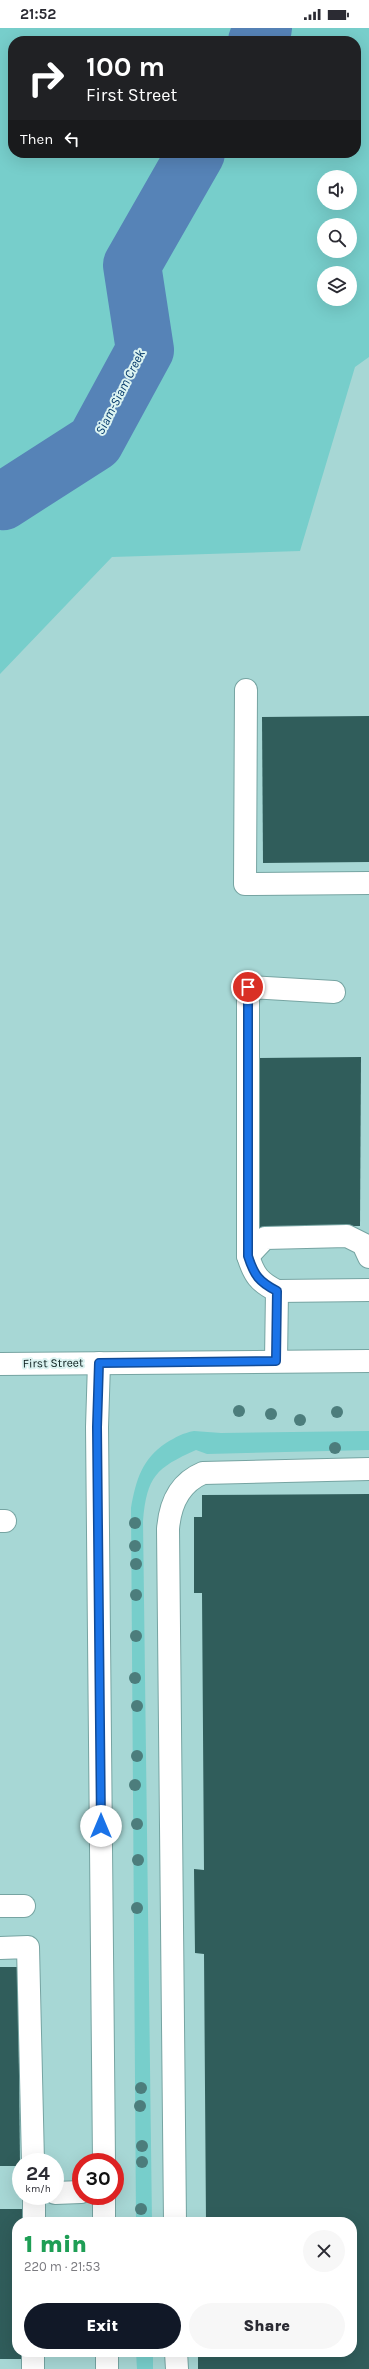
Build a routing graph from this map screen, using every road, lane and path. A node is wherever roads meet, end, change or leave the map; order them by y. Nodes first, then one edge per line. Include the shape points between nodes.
1 (246, 690) dead end
2 (369, 883) edge
3 (334, 992) dead end
4 (248, 1256) junction
5 (369, 1257) edge
6 (369, 1290) edge
7 (277, 1291) junction
8 (276, 1361) junction
9 (369, 1361) edge
10 (99, 1363) junction
11 (0, 1364) edge
12 (369, 1469) edge
13 (0, 1906) edge
14 (24, 1906) dead end
15 (0, 1948) edge
16 (34, 2153) edge
17 (104, 2153) edge
18 (34, 2205) edge
19 (104, 2205) edge
20 (34, 2217) edge
21 (104, 2217) edge
22 (175, 2217) edge
23 (33, 2357) edge
24 (107, 2357) edge
25 (176, 2357) edge
26 (33, 2369) edge
27 (107, 2369) edge
28 (177, 2369) edge

1 - 2 street via 245,884
3 - 4 street via 248,987
4 - 5 street via 265,1238 347,1236 363,1244
4 - 7 street via 254,1273 266,1285
6 - 7 street
7 - 8 street
8 - 9 street, First Street
8 - 10 street, First Street
10 - 11 street, First Street
10 - 17 street via 97,1435
12 - 22 street via 203,1472 185,1484 172,1506 168,1529
13 - 14 street
15 - 16 street via 28,1947
18 - 20 street
19 - 21 street
23 - 26 street
24 - 27 street
25 - 28 street

